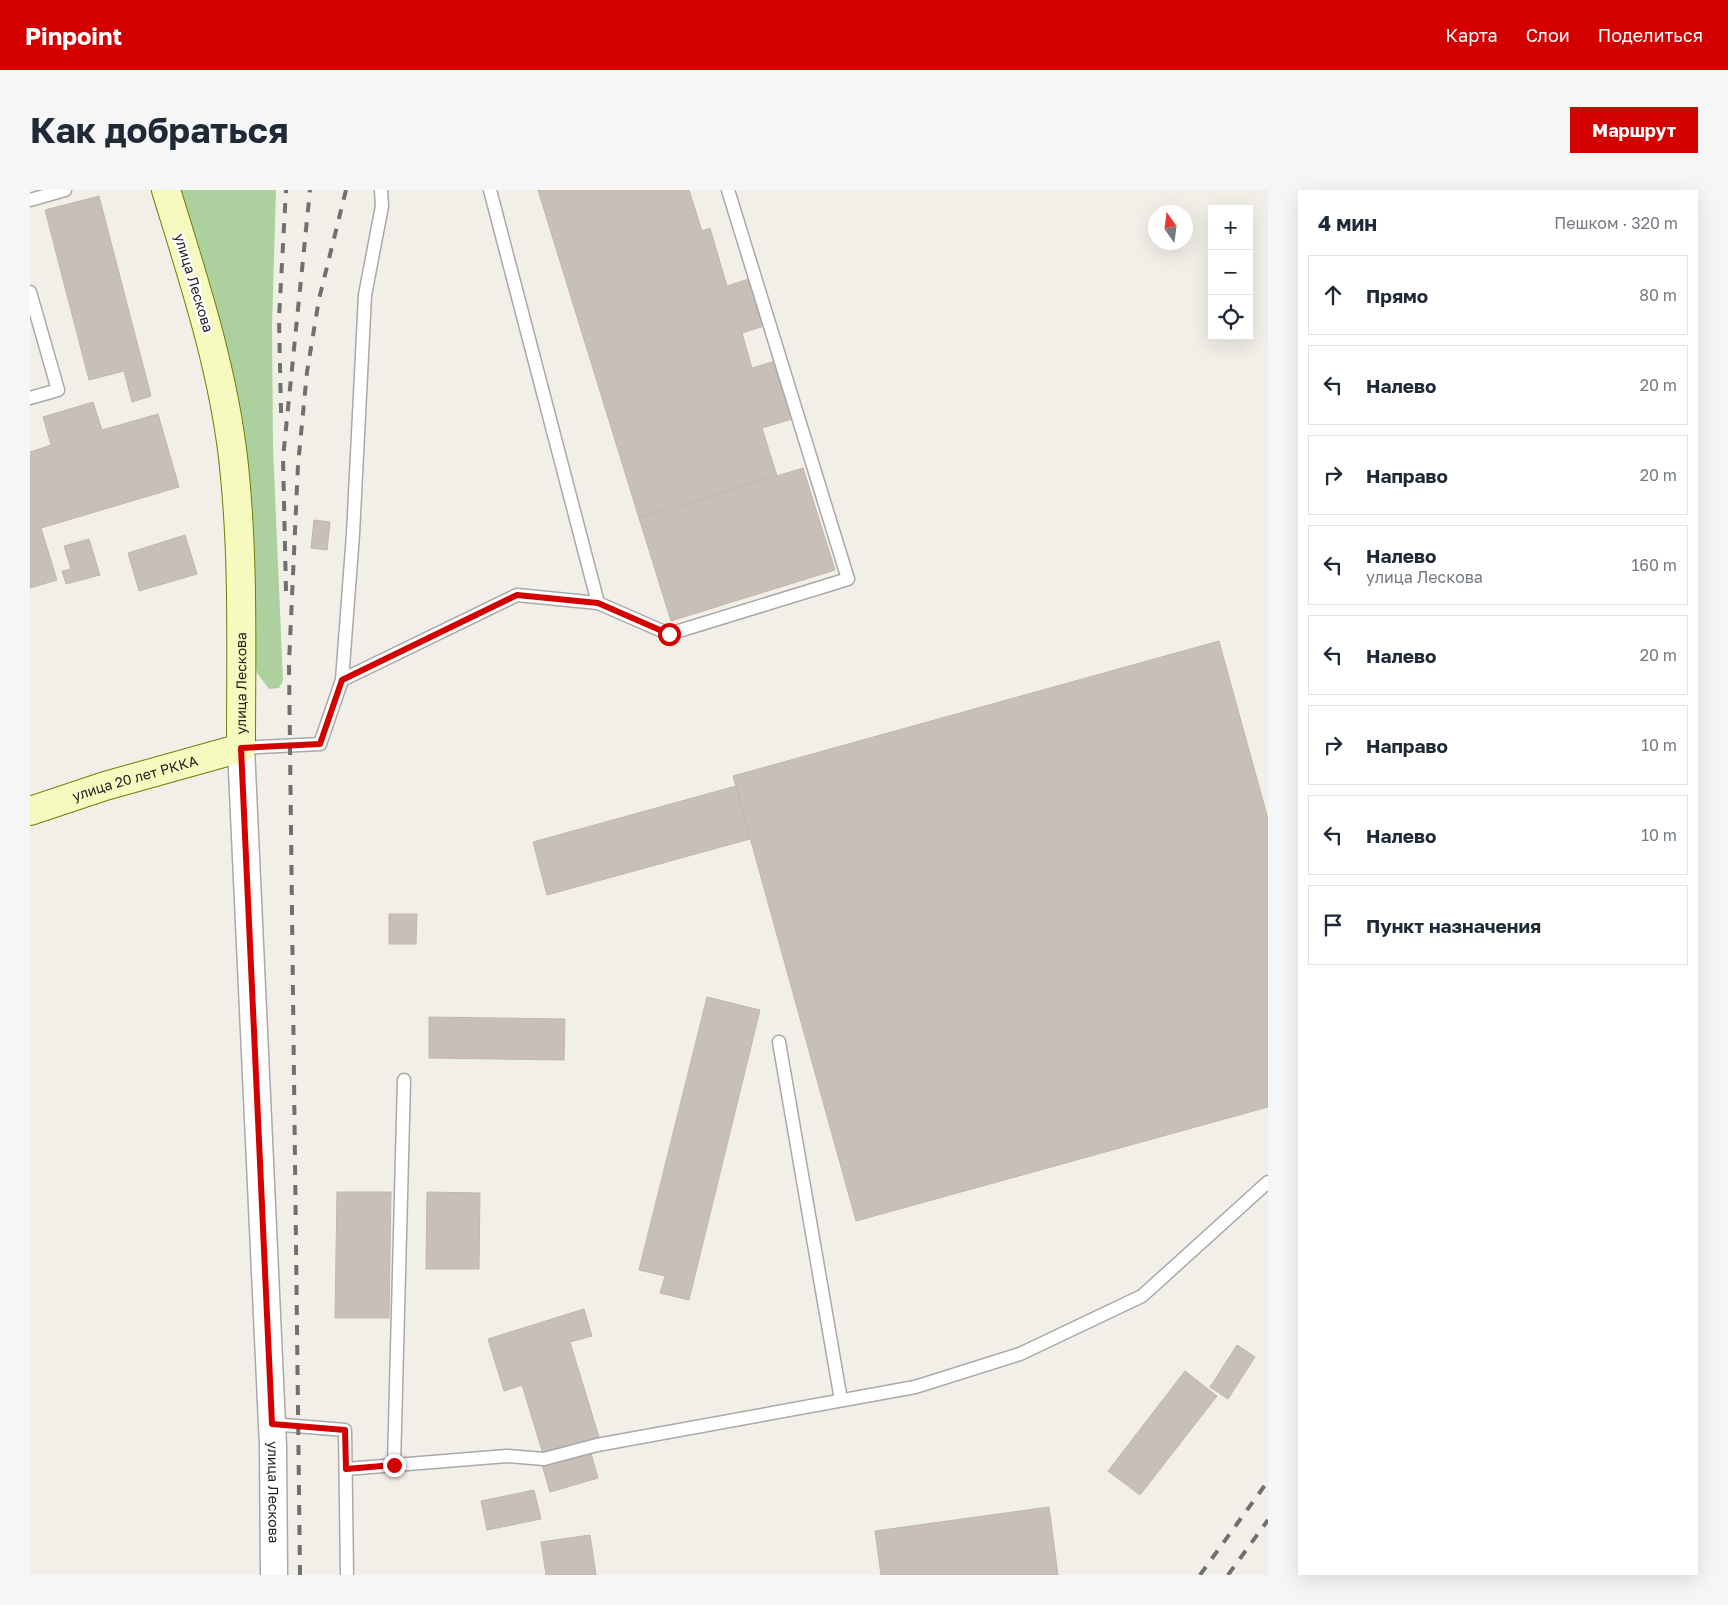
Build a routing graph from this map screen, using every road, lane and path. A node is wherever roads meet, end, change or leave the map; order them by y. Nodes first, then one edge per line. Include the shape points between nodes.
1 (65, 190) edge
2 (166, 190) edge
3 (381, 190) edge
4 (490, 190) edge
5 (728, 190) edge
6 (30, 200) edge
7 (30, 292) edge
8 (30, 398) edge
9 (598, 603) junction
10 (342, 680) junction
11 (241, 748) junction
12 (30, 811) edge
13 (779, 1042) dead end
14 (404, 1080) dead end
15 (1268, 1182) edge
16 (841, 1400) junction
17 (272, 1424) junction
18 (394, 1465) junction
19 (346, 1469) junction
20 (274, 1575) edge
21 (347, 1575) edge

1 - 6 lane
2 - 11 main road, улица Лескова via 205,315 233,457 240,556
3 - 10 lane via 382,206 365,295
4 - 9 lane
5 - 9 lane via 848,579 669,634
7 - 8 lane via 58,390
9 - 10 lane via 517,595
10 - 11 lane via 320,744
11 - 12 main road, улица 20 лет РККА
11 - 17 street, улица Лескова
13 - 16 lane
14 - 18 lane
15 - 16 lane via 1142,1296 1020,1354 915,1387
16 - 18 lane via 597,1445 544,1459 507,1456
17 - 19 lane via 345,1430
17 - 20 street, улица Лескова
18 - 19 lane
19 - 21 lane

